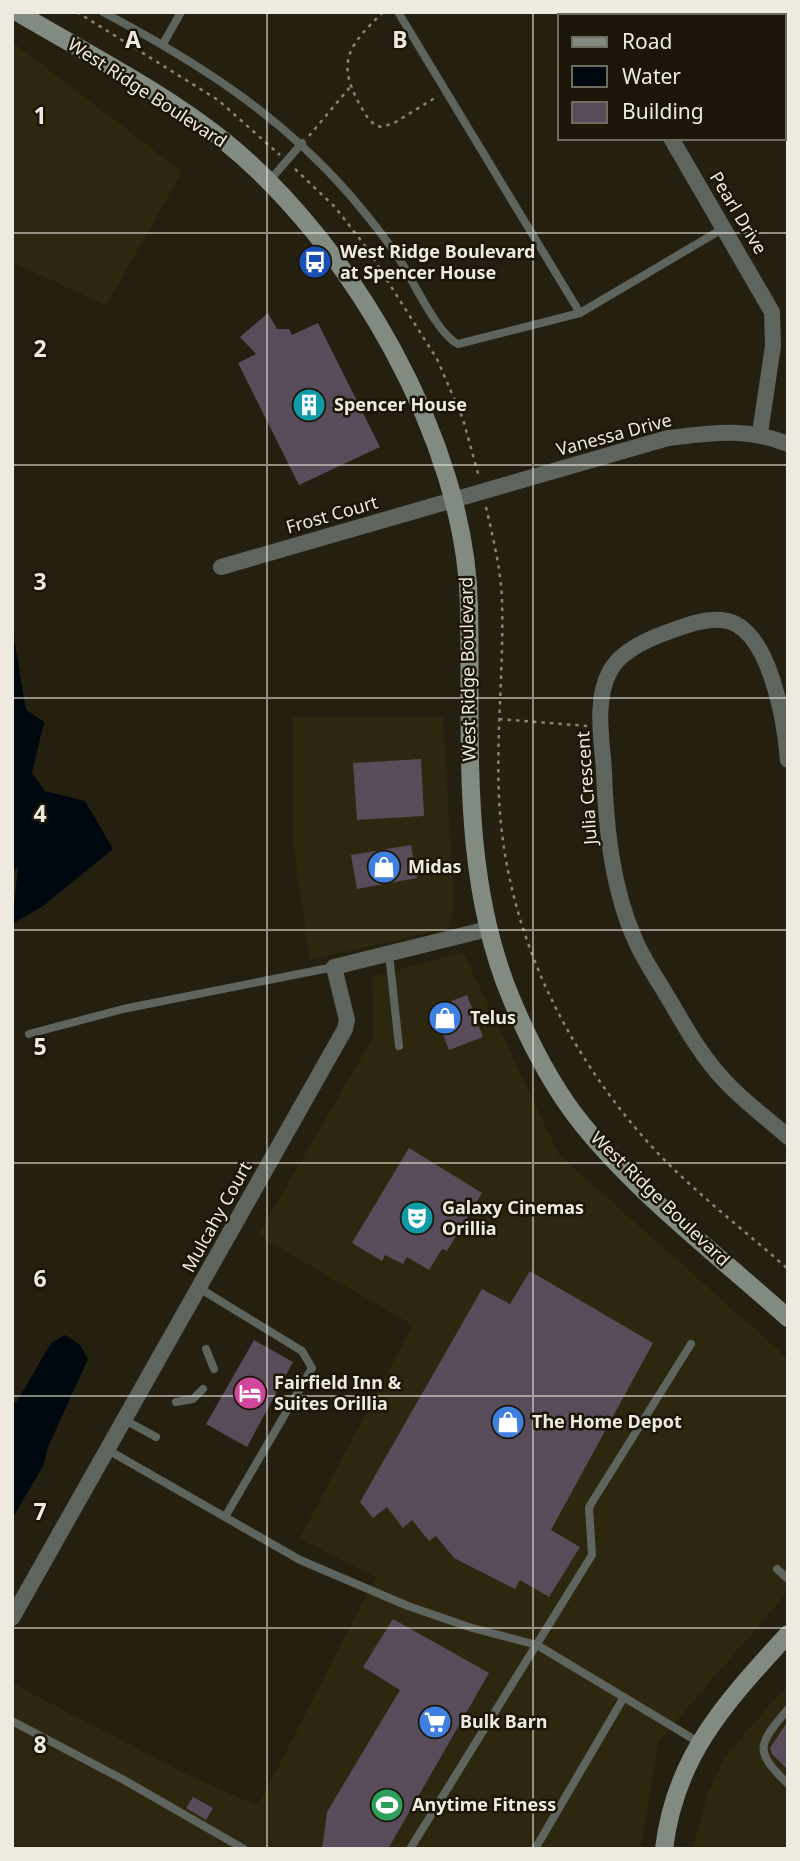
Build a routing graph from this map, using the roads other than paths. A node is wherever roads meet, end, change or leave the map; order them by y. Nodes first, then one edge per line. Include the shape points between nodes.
1 (17, 12) edge
2 (103, 12) edge
3 (181, 12) edge
4 (398, 12) edge
5 (163, 44) junction
6 (672, 140) edge
7 (302, 143) junction
8 (270, 180) junction
9 (725, 227) junction
10 (580, 313) junction
11 (760, 433) junction
12 (788, 444) edge
13 (453, 500) junction
14 (221, 567) dead end
15 (788, 760) edge
16 (488, 929) junction
17 (389, 954) junction
18 (334, 967) junction
19 (29, 1034) dead end
20 (399, 1046) dead end
21 (788, 1137) edge
22 (199, 1288) junction
23 (788, 1318) edge
24 (691, 1344) dead end
25 (206, 1349) dead end
26 (214, 1369) dead end
27 (203, 1389) dead end
28 (176, 1402) dead end
29 (125, 1420) junction
30 (156, 1437) dead end
31 (108, 1450) junction
32 (225, 1517) junction
33 (777, 1569) dead end
34 (788, 1579) edge
35 (12, 1618) edge
36 (788, 1634) edge
37 (537, 1645) junction
38 (624, 1697) junction
39 (788, 1709) edge
40 (12, 1721) edge
41 (700, 1742) junction
42 (788, 1784) edge
43 (244, 1849) edge
44 (410, 1849) edge
45 (534, 1849) edge
46 (664, 1849) edge

1 - 8 street, West Ridge Boulevard via 156,94 219,137
2 - 5 lane
3 - 5 lane
4 - 10 lane
5 - 7 lane via 246,98
6 - 9 street, Pearl Drive
7 - 8 lane
7 - 10 lane via 397,256 454,342 473,342
8 - 13 street, West Ridge Boulevard via 351,277 384,334 416,399
9 - 10 lane
9 - 11 street, Pearl Drive via 772,312 773,346
11 - 12 street, Vanessa Drive
11 - 13 street, Vanessa Drive via 668,438
13 - 14 street, Frost Court
13 - 16 street, West Ridge Boulevard via 469,601 472,829
15 - 21 street, Julia Crescent via 781,705 763,659 748,635 734,624 722,620 683,626 631,650 611,669 604,684 601,728 611,855 636,942 724,1081
16 - 17 street
16 - 23 street, West Ridge Boulevard via 510,996 541,1059 583,1125 644,1189
17 - 18 street
17 - 20 lane
18 - 19 lane via 123,1009
18 - 22 street, Mulcahy Court via 347,1020 345,1029
22 - 29 street, Mulcahy Court
22 - 32 lane via 302,1351 312,1368
24 - 37 lane via 589,1507 592,1555
25 - 26 lane
27 - 28 lane via 193,1399
29 - 30 lane
29 - 31 street, Mulcahy Court
31 - 32 lane
31 - 35 street, Mulcahy Court
32 - 37 lane via 300,1560 408,1606
33 - 34 lane
36 - 41 street via 730,1698
37 - 38 lane
37 - 44 lane
38 - 41 lane
38 - 45 lane
39 - 42 lane via 762,1746 766,1763
40 - 43 lane
41 - 46 street via 675,1792

